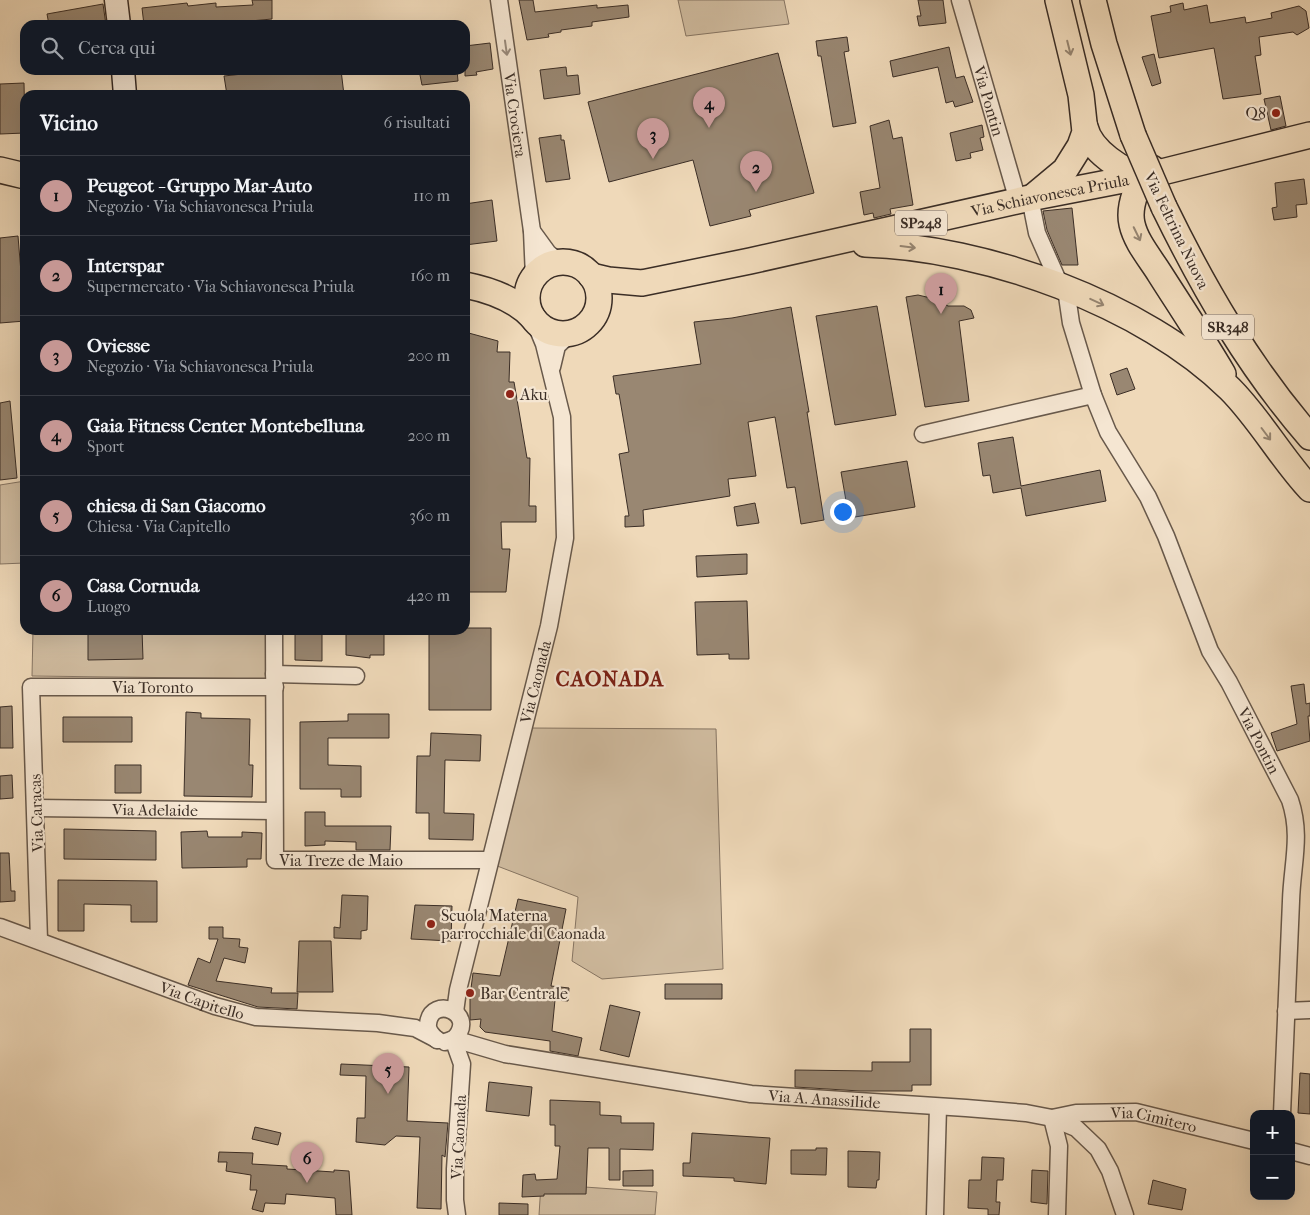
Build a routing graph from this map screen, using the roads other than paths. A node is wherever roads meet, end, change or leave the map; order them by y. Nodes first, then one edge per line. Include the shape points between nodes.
1 (116, 0) edge
2 (499, 0) edge
3 (960, 0) edge
4 (1058, 0) edge
5 (1093, 0) edge
6 (118, 20) edge
7 (123, 75) edge
8 (125, 90) edge
9 (1085, 127) junction
10 (1310, 135) edge
11 (0, 170) edge
12 (1134, 172) junction
13 (20, 175) edge
14 (1024, 199) junction
15 (532, 231) junction
16 (825, 245) junction
17 (560, 262) junction
18 (591, 276) junction
19 (532, 280) junction
20 (642, 283) junction
21 (474, 286) edge
22 (1060, 287) junction
23 (597, 310) junction
24 (533, 319) junction
25 (572, 333) junction
26 (551, 370) junction
27 (1093, 395) junction
28 (1236, 395) junction
29 (923, 434) dead end
30 (1310, 437) edge
31 (1310, 489) edge
32 (274, 635) edge
33 (356, 676) dead end
34 (274, 681) junction
35 (31, 687) joint
36 (36, 808) junction
37 (274, 811) junction
38 (489, 860) junction
39 (0, 927) edge
40 (39, 940) junction
41 (1310, 1010) edge
42 (1286, 1011) junction
43 (446, 1014) junction
44 (415, 1028) junction
45 (447, 1040) junction
46 (472, 1044) junction
47 (938, 1107) junction
48 (1282, 1110) edge
49 (1052, 1118) junction
50 (1250, 1140) edge
51 (1295, 1152) edge
52 (1310, 1156) edge
53 (457, 1215) edge
54 (935, 1215) edge
55 (1057, 1215) edge
56 (1125, 1215) edge

1 - 6 street
2 -> 15 street, Via Crociera
3 - 14 street, Via Pontin
4 -> 9 main road via 1081,95
5 - 30 main road, Via Feltrina Nuova / SR348, bridge via 1133,135 1164,207 1211,300 1238,342
7 - 8 street
9 - 12 main road via 1096,146
9 - 14 main road via 1083,141 1065,170 1051,184
10 - 12 main road, Via Schiavonesca Priula
11 - 13 main road
12 - 14 main road, Via Schiavonesca Priula / SP248
12 -> 28 main road via 1134,231
14 - 16 main road, Via Schiavonesca Priula / SP248
14 - 22 street, Via Pontin
15 - 17 street, Via Crociera
15 - 19 street, Via Crociera
16 - 20 main road, Via Schiavonesca Priula / SP248
16 -> 22 main road via 884,245 938,252 1028,274
17 - 18 main road via 575,264
17 - 19 main road via 549,265
18 - 20 main road, Via Schiavonesca Priula / SP248
18 - 23 main road via 598,288
19 - 21 main road
19 - 24 main road via 527,298
20 - 23 main road, Via Schiavonesca Priula / SP248
21 - 24 main road via 523,307
22 - 27 street, Via Pontin
22 -> 28 main road via 1110,308 1173,344
23 - 25 main road via 589,323
24 - 25 main road via 551,332
24 - 26 street, Via Caonada
25 - 26 street, Via Caonada via 557,346
26 - 38 street, Via Caonada via 562,417 565,538 549,626
27 - 29 street
27 - 42 street, Via Pontin via 1108,432 1148,497 1210,651 1290,800 1297,820
28 -> 31 main road
32 - 34 street, Via Treze de Maio
33 - 34 street, Via Toronto
34 - 35 street, Via Toronto
34 - 37 street, Via Treze de Maio
35 - 36 street, Via Caracas
36 - 37 street, Via Adelaide
36 - 40 street, Via Caracas
37 - 38 street, Via Treze de Maio via 275,860
38 - 43 street, Via Caonada via 458,990
39 - 40 street, Via Capitello
40 - 44 street, Via Capitello via 172,992 256,1017
41 - 42 street
42 - 48 street, Via Pontin
43 - 44 street
43 - 45 street, Via Caonada via 459,1034
43 - 45 street, Via Caonada via 428,1027 431,1035
43 - 46 street
44 - 45 street, Via Capitello
45 - 46 street, Via A. Anassilide
45 - 53 street, Via Caonada via 462,1064 455,1169
46 - 47 street, Via A. Anassilide via 505,1054 751,1094
47 - 49 street, Via A. Anassilide
47 - 54 street
49 - 50 street, Via Cimitero via 1076,1113 1136,1112
49 - 55 street via 1059,1146
49 - 56 street, Via A. Anassilide via 1076,1128 1098,1149 1110,1171
51 - 52 street

